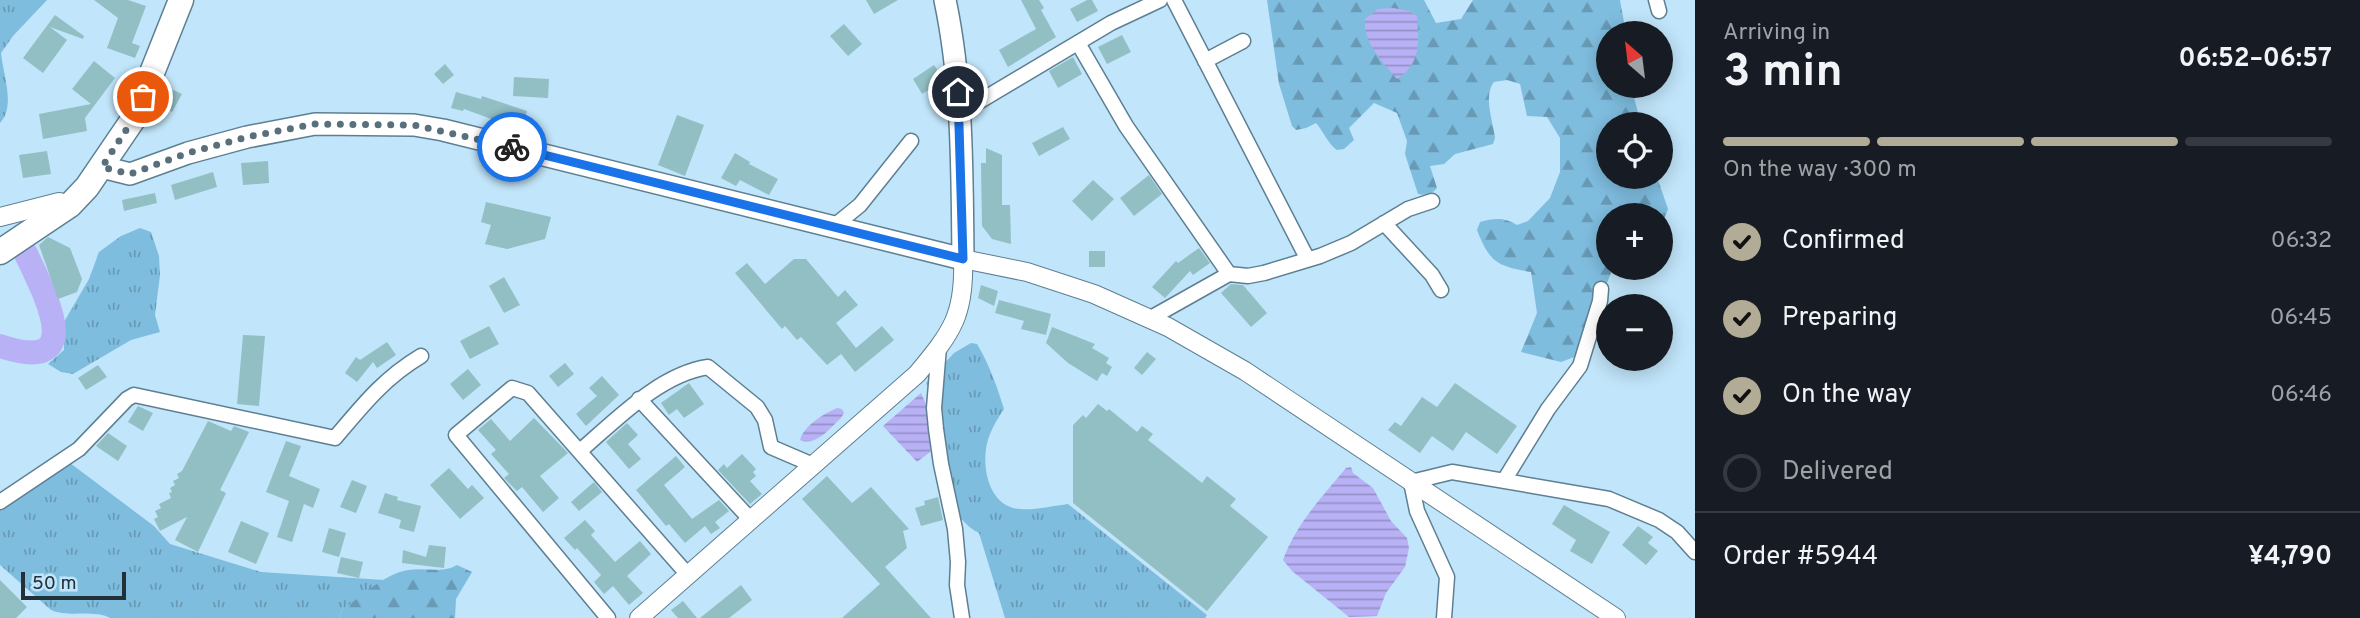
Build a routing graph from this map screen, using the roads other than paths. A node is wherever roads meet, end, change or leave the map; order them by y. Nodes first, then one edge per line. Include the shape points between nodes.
1 (945, 0) edge
2 (1160, 0) edge
3 (1174, 0) edge
4 (179, 5) edge
5 (1243, 41) dead end
6 (1078, 43) junction
7 (1205, 61) junction
8 (960, 113) junction
9 (911, 141) dead end
10 (102, 167) junction
11 (1432, 201) dead end
12 (70, 205) junction
13 (0, 217) edge
14 (1384, 223) junction
15 (833, 227) junction
16 (0, 252) edge
17 (1307, 258) junction
18 (963, 259) junction
19 (1229, 274) junction
20 (1601, 289) dead end
21 (1441, 290) dead end
22 (1149, 319) junction
23 (939, 347) junction
24 (421, 356) dead end
25 (639, 399) junction
26 (580, 451) junction
27 (813, 466) junction
28 (1506, 479) junction
29 (1411, 481) junction
30 (0, 502) edge
31 (751, 520) junction
32 (1695, 552) edge
33 (688, 575) junction
34 (607, 618) edge
35 (639, 618) edge
36 (962, 618) edge
37 (1444, 618) edge
38 (1616, 618) edge

1 - 8 main road
2 - 6 street
3 - 7 street
4 - 10 highway via 134,118
5 - 7 street
6 - 8 street
6 - 19 street via 1126,126
7 - 17 street
8 - 18 main road
9 - 15 street via 860,205
10 - 12 highway
10 - 15 main road via 130,174 212,146 304,126 414,125
11 - 14 street
12 - 13 street via 59,202
12 - 16 highway
14 - 17 street via 1351,243
14 - 21 street
15 - 18 main road
17 - 19 street via 1264,273
18 - 22 street via 1027,272 1094,294
18 - 23 street via 960,309
19 - 22 street
20 - 28 street via 1580,366
22 - 29 street via 1245,371
23 - 27 street via 917,374
23 - 36 street via 934,408 955,529
24 - 30 street via 383,383 335,438 134,395 79,449
25 - 26 street
25 - 27 street via 692,369 708,367 757,407 771,447
25 - 31 street
26 - 33 street
26 - 34 street via 528,393 512,388 456,435
27 - 31 street
28 - 29 street via 1452,472
28 - 32 street via 1609,499 1665,523
29 - 37 street via 1417,511 1447,577
29 - 38 street
31 - 33 street
33 - 35 street

